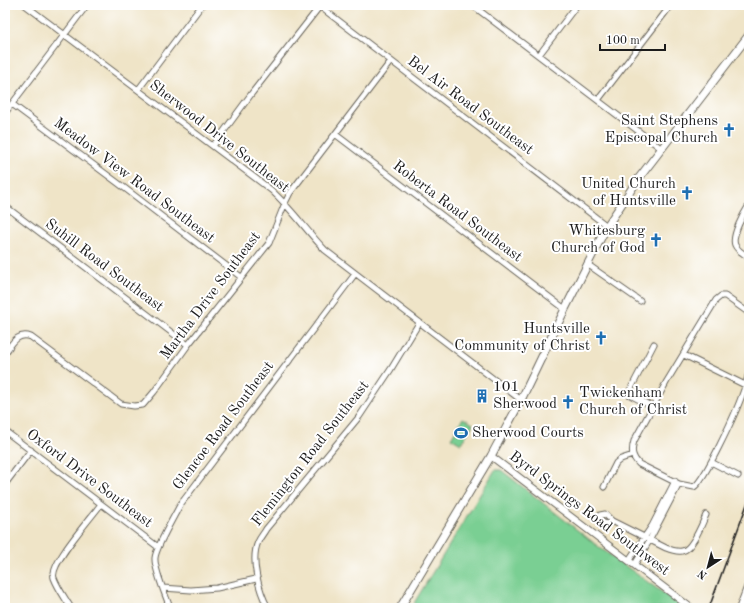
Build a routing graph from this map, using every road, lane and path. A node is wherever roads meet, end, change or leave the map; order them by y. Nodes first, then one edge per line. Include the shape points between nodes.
1 (25, 5) edge
2 (87, 5) edge
3 (202, 5) edge
4 (319, 5) edge
5 (472, 5) edge
6 (483, 5) edge
7 (577, 5) edge
8 (671, 5) edge
9 (479, 10) junction
10 (65, 34) junction
11 (749, 35) edge
12 (538, 55) junction
13 (391, 61) junction
14 (138, 90) junction
15 (598, 100) junction
16 (12, 104) junction
17 (5, 113) edge
18 (335, 134) junction
19 (213, 146) junction
20 (662, 149) junction
21 (285, 203) junction
22 (749, 205) edge
23 (5, 206) edge
24 (607, 226) junction
25 (747, 256) dead end
26 (587, 264) junction
27 (355, 274) junction
28 (241, 277) junction
29 (640, 301) dead end
30 (565, 309) junction
31 (749, 313) edge
32 (419, 323) junction
33 (654, 344) dead end
34 (188, 345) junction
35 (5, 353) edge
36 (684, 355) junction
37 (749, 372) edge
38 (745, 385) junction
39 (521, 400) junction
40 (653, 407) junction
41 (5, 430) edge
42 (31, 450) junction
43 (632, 454) junction
44 (491, 456) junction
45 (711, 462) junction
46 (738, 476) dead end
47 (677, 482) junction
48 (5, 484) edge
49 (604, 487) dead end
50 (101, 504) junction
51 (706, 515) dead end
52 (612, 520) dead end
53 (645, 537) junction
54 (650, 540) junction
55 (158, 547) junction
56 (632, 562) junction
57 (256, 579) junction
58 (749, 584) edge
59 (163, 588) junction
60 (72, 608) edge
61 (170, 608) edge
62 (268, 608) edge
63 (400, 608) edge
64 (691, 608) edge
65 (740, 608) edge

1 - 10 street, Sherwood Drive Southeast
2 - 10 street
3 - 14 street
4 - 13 street, Bel Air Road Southeast
4 - 19 street
5 - 9 street
6 - 9 street
7 - 12 street
8 - 15 street
9 - 12 street
10 - 14 street, Sherwood Drive Southeast
10 - 16 street
11 - 20 main road
12 - 15 street
13 - 18 street, Martha Drive Southeast
13 - 24 street, Bel Air Road Southeast
14 - 19 street, Sherwood Drive Southeast
15 - 20 street
16 - 17 street
16 - 28 street, Meadow View Road Southeast
18 - 21 street, Martha Drive Southeast
18 - 30 street, Roberta Road Southeast
19 - 21 street, Sherwood Drive Southeast
20 - 24 main road via 635,183
21 - 27 street, Sherwood Drive Southeast via 325,250
21 - 28 street, Martha Drive Southeast via 269,243
22 - 25 street via 737,228 734,241 739,250
23 - 34 street, Suhill Road Southeast
24 - 26 main road
26 - 29 street
26 - 30 main road
27 - 32 street, Sherwood Drive Southeast
27 - 55 street, Glencoe Road Southeast via 180,505
28 - 34 street, Martha Drive Southeast
30 - 39 main road
31 - 36 street via 725,296 721,296 711,307
32 - 39 street, Sherwood Drive Southeast
32 - 57 street, Flemington Road Southeast via 359,417 260,538 255,559
33 - 40 street via 628,394
34 - 35 street, Martha Drive Southeast via 143,405 134,406 121,404 31,337 20,336
36 - 38 street
36 - 40 street
37 - 38 street
38 - 45 street
39 - 44 main road
40 - 43 street via 634,441
41 - 42 street, Oxford Drive Southeast
42 - 48 street
42 - 50 street, Oxford Drive Southeast
43 - 47 street via 639,464
43 - 49 street via 616,464
44 - 56 street, Byrd Springs Road Southwest
44 - 63 main road
45 - 46 street
45 - 47 street via 698,485 694,487
47 - 53 street
47 - 54 street
50 - 55 street, Oxford Drive Southeast
50 - 60 street via 64,552 54,571 54,578
51 - 54 street via 690,547 683,551 676,552
52 - 53 street
53 - 54 street
53 - 56 street
54 - 56 street
55 - 59 street, Glencoe Road Southeast via 156,568
56 - 64 street, Byrd Springs Road Southwest
57 - 59 street via 217,588
57 - 62 street, Flemington Road Southeast
58 - 65 main road
59 - 61 street, Glencoe Road Southeast

